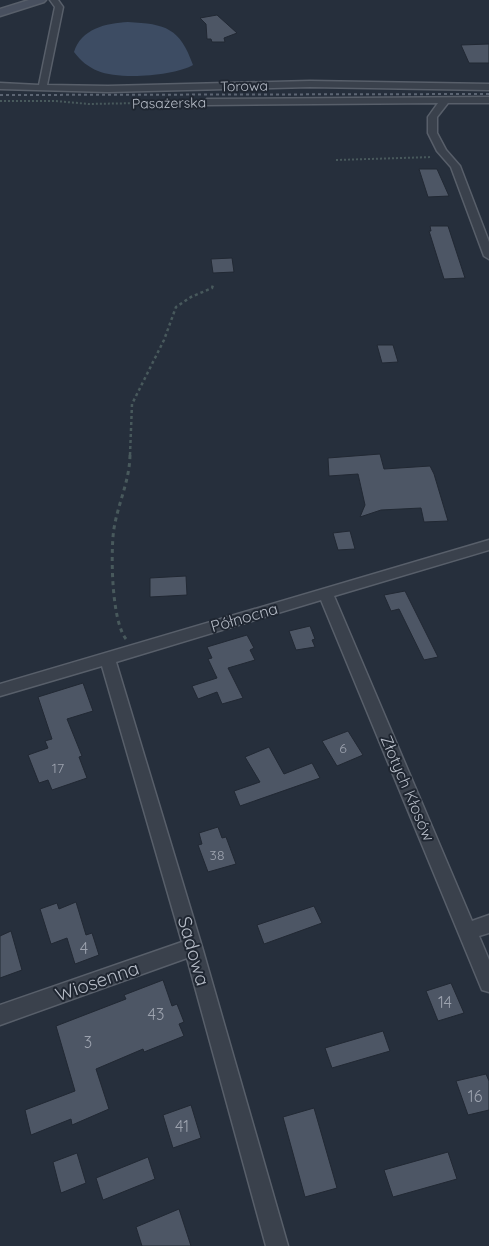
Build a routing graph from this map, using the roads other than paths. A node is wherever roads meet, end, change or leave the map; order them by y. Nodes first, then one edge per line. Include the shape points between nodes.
1 (40, 0) edge
2 (54, 0) edge
3 (0, 13) edge
4 (0, 86) edge
5 (43, 86) junction
6 (489, 87) edge
7 (446, 100) junction
8 (489, 100) edge
9 (207, 102) road end
10 (489, 256) edge
11 (489, 545) edge
12 (325, 593) junction
13 (107, 657) junction
14 (0, 690) edge
15 (489, 924) edge
16 (469, 931) junction
17 (193, 947) junction
18 (489, 983) edge
19 (0, 1015) edge
20 (277, 1246) edge

1 - 3 street
2 - 5 street via 59,7
4 - 5 street, Torowa
5 - 6 street, Torowa via 108,89 310,84
7 - 8 street, Pasażerska
7 - 9 street, Pasażerska
7 - 10 street via 432,120 434,136 445,157 455,166
11 - 12 street, Północna
12 - 13 street, Północna
12 - 16 street, Złotych Kłosów
13 - 14 street, Północna
13 - 17 street, Sadowa
15 - 16 street
16 - 18 street, Złotych Kłosów
17 - 19 street, Wiosenna
17 - 20 street, Sadowa

